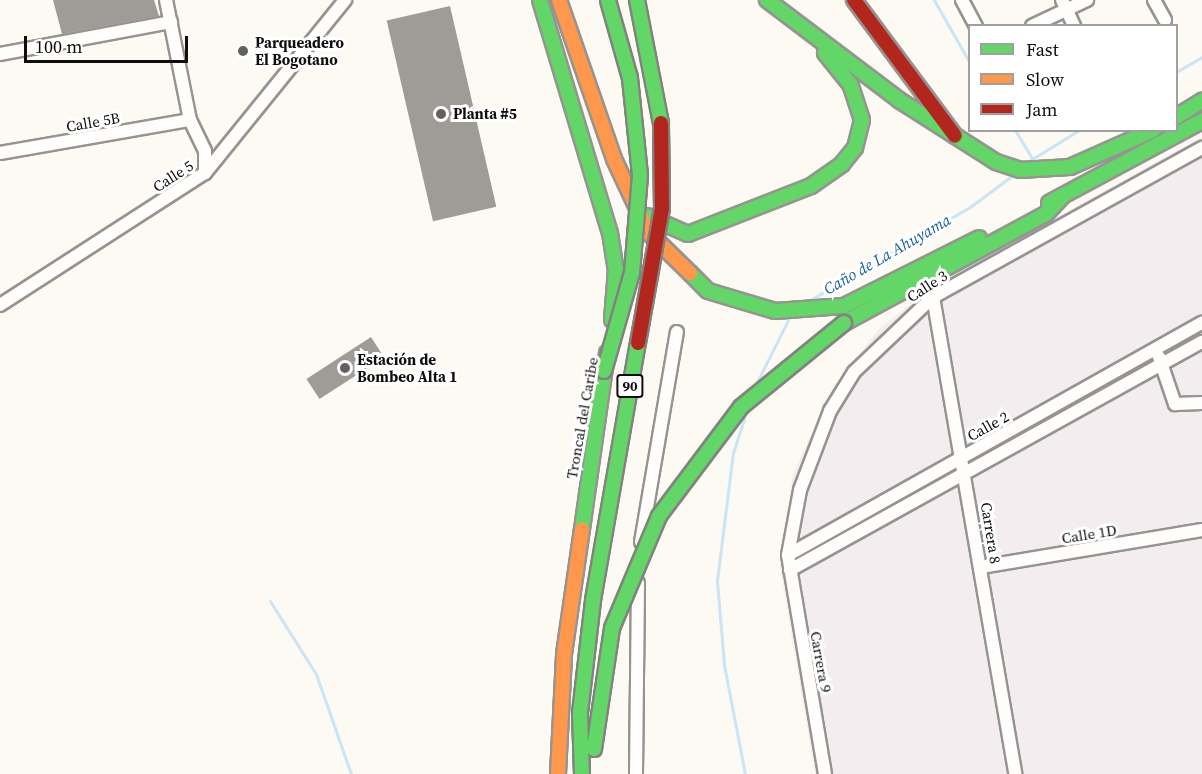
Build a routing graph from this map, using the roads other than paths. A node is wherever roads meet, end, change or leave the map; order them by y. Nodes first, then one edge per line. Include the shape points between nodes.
1 (166, 0) edge
2 (345, 0) edge
3 (540, 0) edge
4 (559, 0) edge
5 (609, 0) edge
6 (637, 0) edge
7 (767, 0) edge
8 (854, 0) edge
9 (962, 0) edge
10 (1087, 0) edge
11 (1154, 0) edge
12 (1064, 5) edge
13 (1165, 20) dead end
14 (171, 22) junction
15 (975, 24) edge
16 (1035, 24) edge
17 (1073, 24) edge
18 (806, 30) junction
19 (0, 54) edge
20 (1202, 102) edge
21 (1178, 116) edge
22 (190, 120) junction
23 (1202, 121) edge
24 (1149, 132) edge
25 (955, 136) junction
26 (1202, 148) edge
27 (0, 153) edge
28 (205, 173) junction
29 (1063, 196) junction
30 (638, 209) junction
31 (933, 297) junction
32 (0, 305) edge
33 (1202, 323) edge
34 (676, 337) dead end
35 (1202, 342) edge
36 (1156, 350) junction
37 (1163, 364) junction
38 (604, 371) junction
39 (1202, 403) edge
40 (963, 457) junction
41 (965, 470) junction
42 (1202, 530) edge
43 (789, 555) junction
44 (981, 567) junction
45 (790, 570) junction
46 (636, 773) edge
47 (558, 774) edge
48 (582, 774) edge
49 (594, 774) edge
50 (825, 774) edge
51 (1015, 774) edge

1 - 14 street
2 - 28 street, Calle 5
3 - 38 main road, bridge via 610,233 616,292
4 - 30 main road via 614,159
5 - 38 main road, Troncal del Caribe / 90, bridge via 630,78 640,175 632,273
6 - 48 main road, 90, bridge via 662,127 662,208 588,635
7 - 18 main road
8 - 25 main road
9 - 15 street
10 - 12 street
11 - 13 street
12 - 16 street
12 - 17 street
14 - 19 street
14 - 22 street
18 - 25 main road
18 - 30 main road via 857,98 860,129 855,148 842,164 810,186 688,234
20 - 21 main road
22 - 27 street, Calle 5B
22 - 28 street via 205,151
23 - 29 main road
24 - 25 main road via 1088,162 1046,171 1004,164
26 - 31 street, Calle 3
28 - 32 street, Calle 5
29 - 30 main road via 868,296 819,310 775,311 708,291 676,264 648,232
29 - 49 main road, bridge via 1046,214 844,323 741,407 692,465 659,516 612,628 597,706
31 - 40 street, Carrera 8
31 - 43 street, Calle 3 via 855,372 830,411 800,490
33 - 36 street, Calle 2
34 - 46 street, 90 via 643,525 633,712
35 - 37 street, Calle 2
36 - 37 street
36 - 40 street, Calle 2
37 - 39 street via 1175,404
37 - 41 street, Calle 2
38 - 47 main road, Troncal del Caribe / 90 via 564,654
40 - 41 street, Carrera 8
40 - 43 street, Calle 2
41 - 44 street, Carrera 8
41 - 45 street, Calle 2
42 - 44 street, Calle 1D
43 - 45 street, Carrera 9
44 - 51 street, Carrera 8
45 - 50 street, Carrera 9

